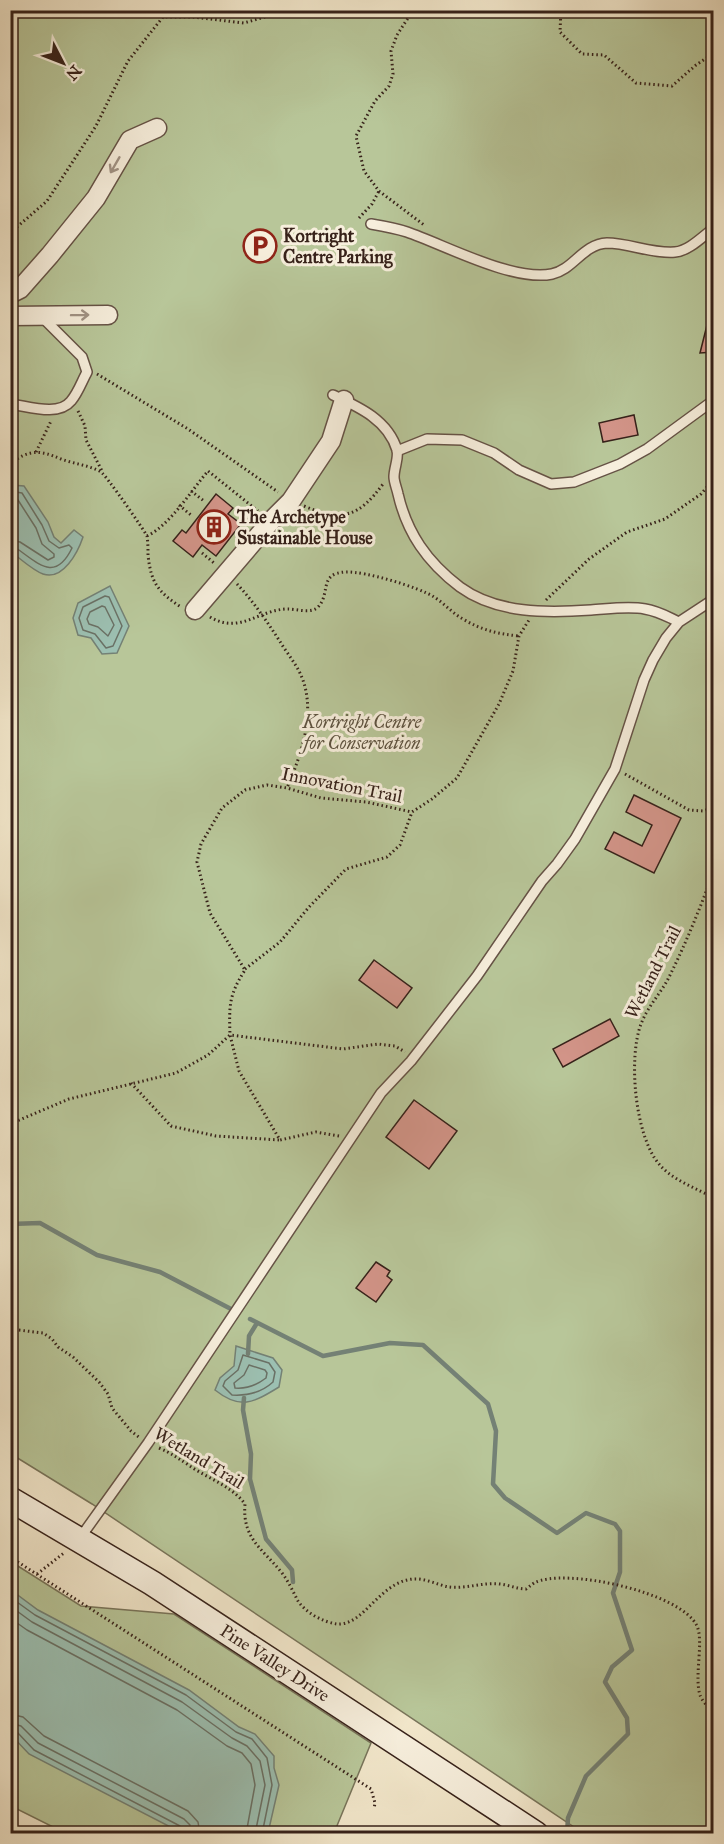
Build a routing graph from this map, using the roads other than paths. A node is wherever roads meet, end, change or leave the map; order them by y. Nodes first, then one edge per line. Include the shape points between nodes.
1 (157, 128) dead end
2 (371, 224) dead end
3 (714, 228) edge
4 (10, 294) edge
5 (108, 315) dead end
6 (10, 316) edge
7 (41, 316) junction
8 (339, 397) joint
9 (714, 400) edge
10 (10, 404) edge
11 (397, 451) junction
12 (714, 599) edge
13 (195, 610) dead end
14 (679, 622) junction
15 (10, 1499) edge
16 (80, 1539) junction
17 (536, 1833) edge

1 -> 4 street via 130,140 96,198 20,289
2 - 3 lane via 525,274 552,274 591,247 606,243 676,252
7 -> 5 street
6 - 7 street
7 - 10 lane via 82,357 87,372 72,399 61,408
8 - 11 lane via 371,414
8 - 13 street via 330,441 291,501
9 - 11 lane via 647,449 574,483 550,484 462,440 427,439
11 - 14 lane via 394,477 403,517 421,549 461,588 507,609 644,609
12 - 14 lane
14 - 16 lane via 644,680 615,769 575,839 477,976 381,1093
15 - 16 street, Pine Valley Drive
16 - 17 street, Pine Valley Drive

